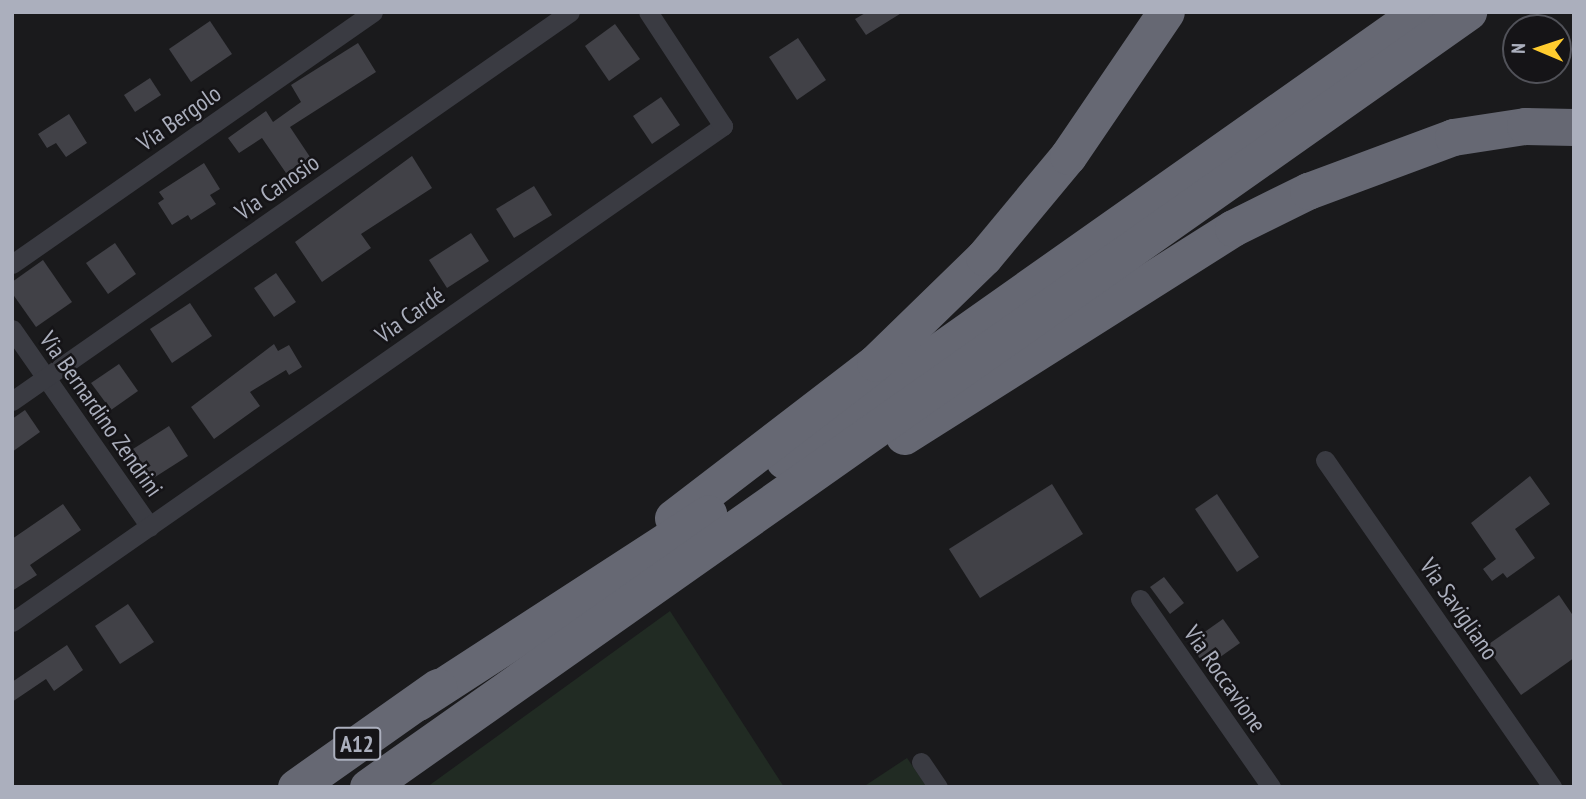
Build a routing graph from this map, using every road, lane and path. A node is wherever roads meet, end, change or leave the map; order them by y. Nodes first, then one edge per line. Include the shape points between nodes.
1 (373, 12) edge
2 (570, 12) edge
3 (648, 12) edge
4 (1166, 12) edge
5 (1419, 12) edge
6 (1468, 12) edge
7 (1574, 127) edge
8 (1150, 218) junction
9 (12, 264) edge
10 (12, 329) edge
11 (48, 377) junction
12 (12, 401) edge
13 (1325, 460) dead end
14 (150, 527) junction
15 (1140, 599) dead end
16 (12, 622) edge
17 (418, 702) junction
18 (445, 733) junction
19 (921, 762) dead end
20 (296, 787) edge
21 (368, 787) edge
22 (938, 787) edge
23 (1271, 787) edge
24 (1552, 787) edge

1 - 9 street, Via Bergolo
2 - 11 street, Via Canosio
3 - 14 street, Via Cardé via 723,127
4 - 17 highway via 1068,156 984,257 875,363 720,485
5 - 8 highway
6 - 8 highway
7 - 18 highway via 1525,126 1453,137 1356,170 1233,229
8 - 17 highway via 691,526
8 - 18 highway
10 - 11 street, Via Bernardino Zendrini
11 - 12 street, Via Canosio
11 - 14 street, Via Bernardino Zendrini
13 - 24 street, Via Savigliano
14 - 16 street, Via Cardé
15 - 23 street, Via Roccavione
17 - 20 highway, A12
18 - 21 highway, A12
19 - 22 street

